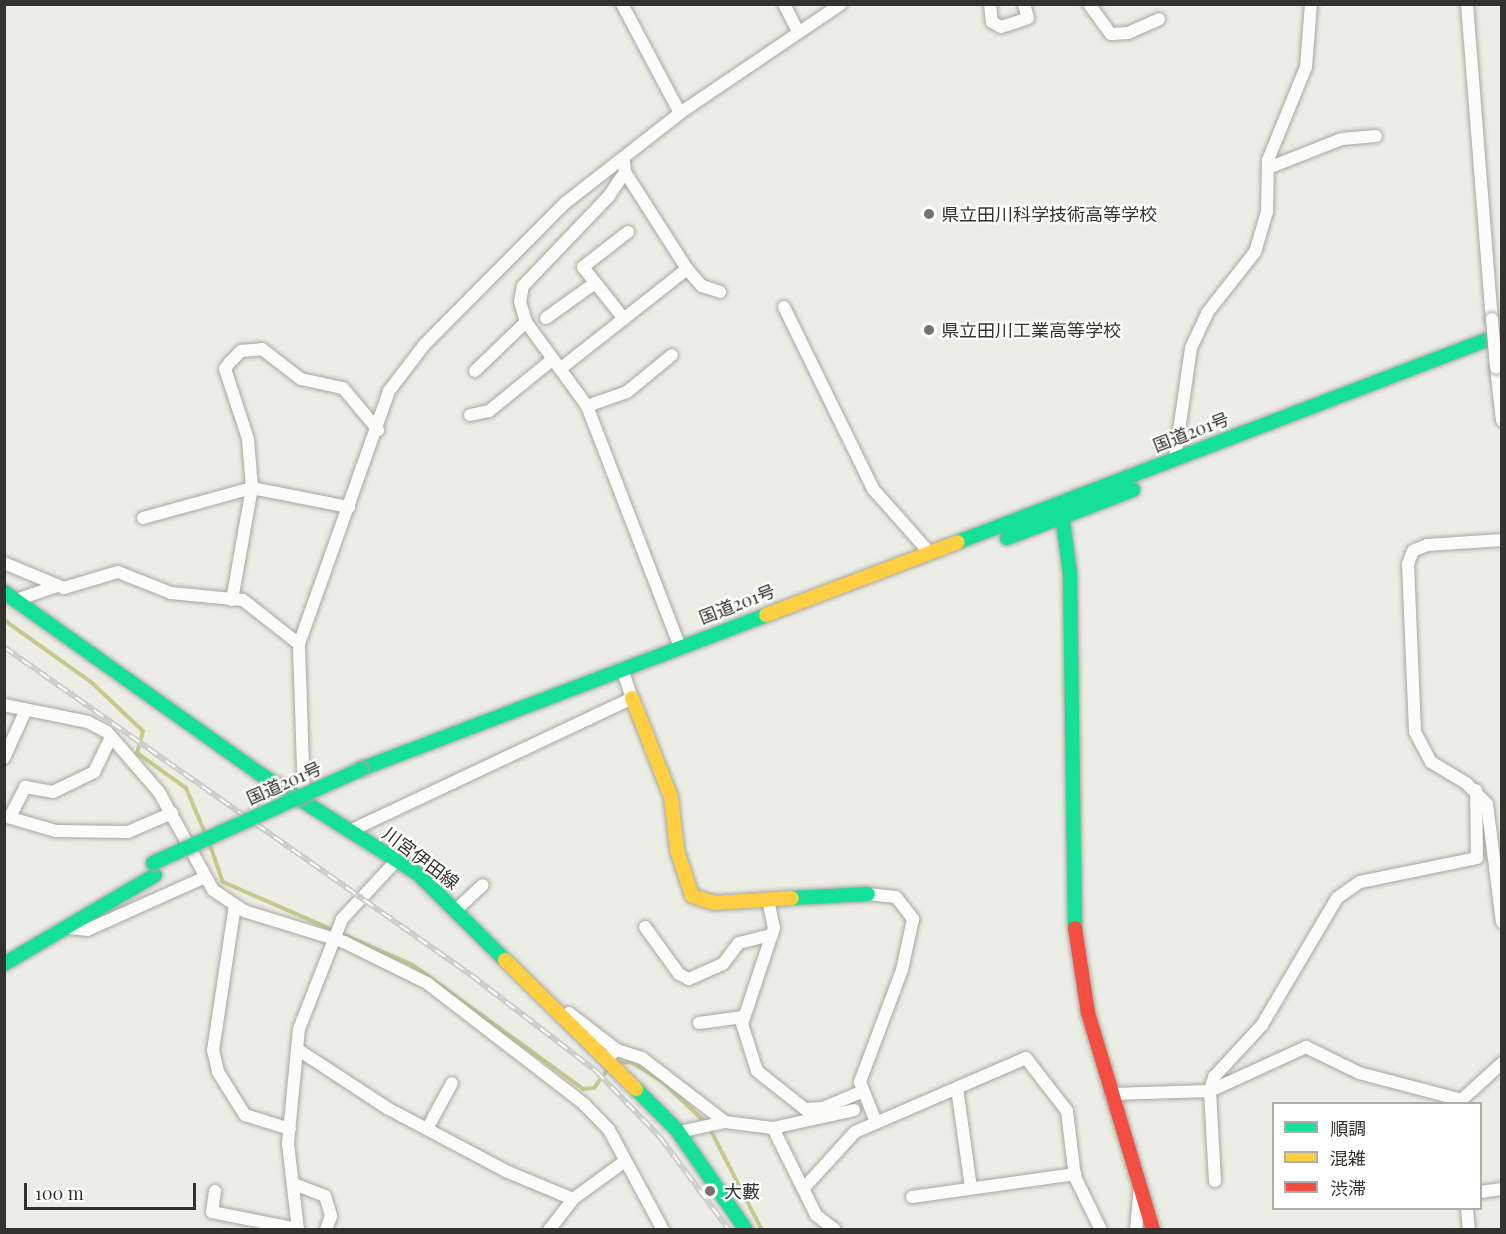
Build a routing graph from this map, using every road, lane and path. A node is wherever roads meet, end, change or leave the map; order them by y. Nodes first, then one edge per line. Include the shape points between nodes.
1 (622, 4) edge
2 (784, 4) edge
3 (841, 4) edge
4 (990, 4) edge
5 (1024, 4) edge
6 (1311, 4) edge
7 (1467, 4) edge
8 (1093, 6) edge
9 (1159, 19) dead end
10 (798, 32) junction
11 (680, 113) junction
12 (1376, 136) dead end
13 (624, 166) junction
14 (1268, 168) junction
15 (628, 232) dead end
16 (687, 269) junction
17 (595, 283) junction
18 (720, 292) dead end
19 (784, 308) dead end
20 (546, 318) dead end
21 (624, 319) junction
22 (526, 322) junction
23 (1502, 334) edge
24 (1502, 349) edge
25 (672, 355) dead end
26 (557, 364) junction
27 (476, 371) dead end
28 (587, 406) junction
29 (470, 414) dead end
30 (1502, 421) edge
31 (378, 430) junction
32 (1175, 458) junction
33 (252, 488) junction
34 (1060, 501) junction
35 (349, 507) junction
36 (143, 518) dead end
37 (1062, 518) junction
38 (1502, 540) edge
39 (928, 551) junction
40 (4, 563) edge
41 (58, 585) junction
42 (10, 596) edge
43 (232, 600) junction
44 (299, 644) junction
45 (679, 645) junction
46 (624, 674) junction
47 (632, 698) junction
48 (4, 705) edge
49 (26, 710) junction
50 (111, 737) junction
51 (4, 758) edge
52 (1476, 790) junction
53 (304, 796) junction
54 (172, 813) junction
55 (7, 816) edge
56 (352, 830) junction
57 (397, 860) junction
58 (154, 869) junction
59 (203, 878) junction
60 (483, 885) dead end
61 (868, 894) joint
62 (768, 900) junction
63 (235, 905) junction
64 (457, 909) junction
65 (1502, 922) edge
66 (65, 923) junction
67 (645, 927) dead end
68 (772, 935) junction
69 (334, 938) junction
70 (4, 950) edge
71 (4, 964) edge
72 (743, 1017) junction
73 (699, 1023) dead end
74 (297, 1049) junction
75 (612, 1054) junction
76 (1502, 1063) edge
77 (452, 1083) dead end
78 (957, 1088) junction
79 (1210, 1091) junction
80 (861, 1092) junction
81 (1111, 1094) junction
82 (1458, 1101) edge
83 (854, 1110) dead end
84 (724, 1122) junction
85 (876, 1122) junction
86 (773, 1128) junction
87 (290, 1129) junction
88 (427, 1129) junction
89 (679, 1132) junction
90 (624, 1162) junction
91 (1075, 1174) junction
92 (1215, 1181) dead end
93 (294, 1184) junction
94 (971, 1188) junction
95 (803, 1189) junction
96 (1502, 1190) edge
97 (215, 1191) dead end
98 (1139, 1192) junction
99 (1482, 1192) edge
100 (912, 1197) dead end
101 (573, 1199) junction
102 (1467, 1210) edge
103 (298, 1229) edge
104 (326, 1230) edge
105 (549, 1230) edge
106 (663, 1230) edge
107 (746, 1230) edge
108 (835, 1230) edge
109 (1101, 1230) edge
110 (1136, 1230) edge
111 (1153, 1230) edge
112 (1469, 1230) edge

1 - 11 street
2 - 10 street
3 - 10 street
4 - 5 street via 992,22 1012,27 1028,18
6 - 14 street via 1306,68
7 - 30 street, bridge
8 - 9 street via 1111,34 1128,33
10 - 11 street
11 - 13 street
12 - 14 street via 1341,139
13 - 16 street
13 - 22 street via 609,196 523,286
13 - 31 street via 565,203 424,345 389,391
14 - 32 street via 1267,212 1255,252 1207,313 1191,348
15 - 17 street via 583,267
16 - 18 street via 702,286
16 - 21 street
17 - 20 street
17 - 21 street
19 - 39 street via 873,489
21 - 26 street
22 - 26 street
22 - 27 street
23 - 32 main road, 国道201号
24 - 37 main road, 国道201号
25 - 28 street via 627,392
26 - 28 street
26 - 29 street via 489,411
28 - 45 street
31 - 33 street via 343,388 301,379 262,350 241,351 225,369 248,439
31 - 35 street
32 - 34 main road, 国道201号
33 - 35 street
33 - 36 street
33 - 43 street
34 - 37 main road
34 - 39 main road, 国道201号
35 - 44 street
37 - 46 main road, 国道201号
37 - 81 main road via 1070,574 1075,940
38 - 52 street via 1426,545 1413,551 1408,564 1417,740 1431,762
39 - 45 main road, 国道201号
40 - 41 street
41 - 42 street
41 - 43 street via 118,572 171,593
42 - 53 main road, 川宮伊田線 via 260,774
43 - 44 street via 243,600 263,613
44 - 53 street
45 - 46 main road, 国道201号
46 - 47 street
46 - 58 main road, 国道201号
46 - 58 main road, 国道201号, bridge via 361,769
47 - 56 street
47 - 62 main road via 670,797 677,850 692,896 715,903
48 - 49 street
49 - 50 street via 88,722
49 - 51 street
50 - 54 street
50 - 55 street via 94,772 53,792 25,787
52 - 65 street via 1491,817
52 - 79 street via 1477,858 1360,882 1337,898 1294,977 1262,1025 1214,1077
53 - 56 main road, 川宮伊田線
54 - 55 street via 128,832 56,831
54 - 59 street
56 - 57 main road, 川宮伊田線
57 - 64 main road, 川宮伊田線
57 - 69 street via 342,919
58 - 66 main road, 国道201号
58 - 70 main road, 国道201号
59 - 63 street
59 - 66 street via 87,930 71,930
60 - 64 street
61 - 62 main road
61 - 80 street via 896,897 908,908 913,933 864,1065
62 - 68 street via 776,919
63 - 69 street
63 - 87 street via 213,1050 218,1072 245,1115
64 - 75 main road, 川宮伊田線 via 504,962
66 - 71 main road, 国道201号
67 - 68 street via 679,974 689,979 723,964 739,943
68 - 72 street
69 - 74 street via 299,1029
69 - 90 street via 443,993 584,1104 609,1130
72 - 73 street
72 - 80 street via 744,1042 757,1071 791,1102 823,1108
74 - 87 street
74 - 88 street
75 - 84 street via 660,1070
75 - 89 main road, 川宮伊田線
76 - 82 street
77 - 88 street
78 - 85 street
78 - 91 street via 1026,1058 1034,1062 1067,1111
78 - 94 street
79 - 81 street
79 - 82 street via 1306,1047 1359,1073
79 - 92 street
80 - 85 street
81 - 98 main road
83 - 86 street
84 - 86 street
84 - 89 street
85 - 95 street via 840,1144
86 - 95 street
87 - 93 street
88 - 101 street
89 - 107 main road, 川宮伊田線
90 - 101 street
90 - 106 street
91 - 94 street
91 - 109 street
93 - 103 street
93 - 104 street via 325,1196 331,1216
94 - 100 street
95 - 108 street via 816,1215
96 - 99 street
97 - 103 street via 212,1212
98 - 110 street
98 - 111 main road
101 - 105 street
102 - 112 street

